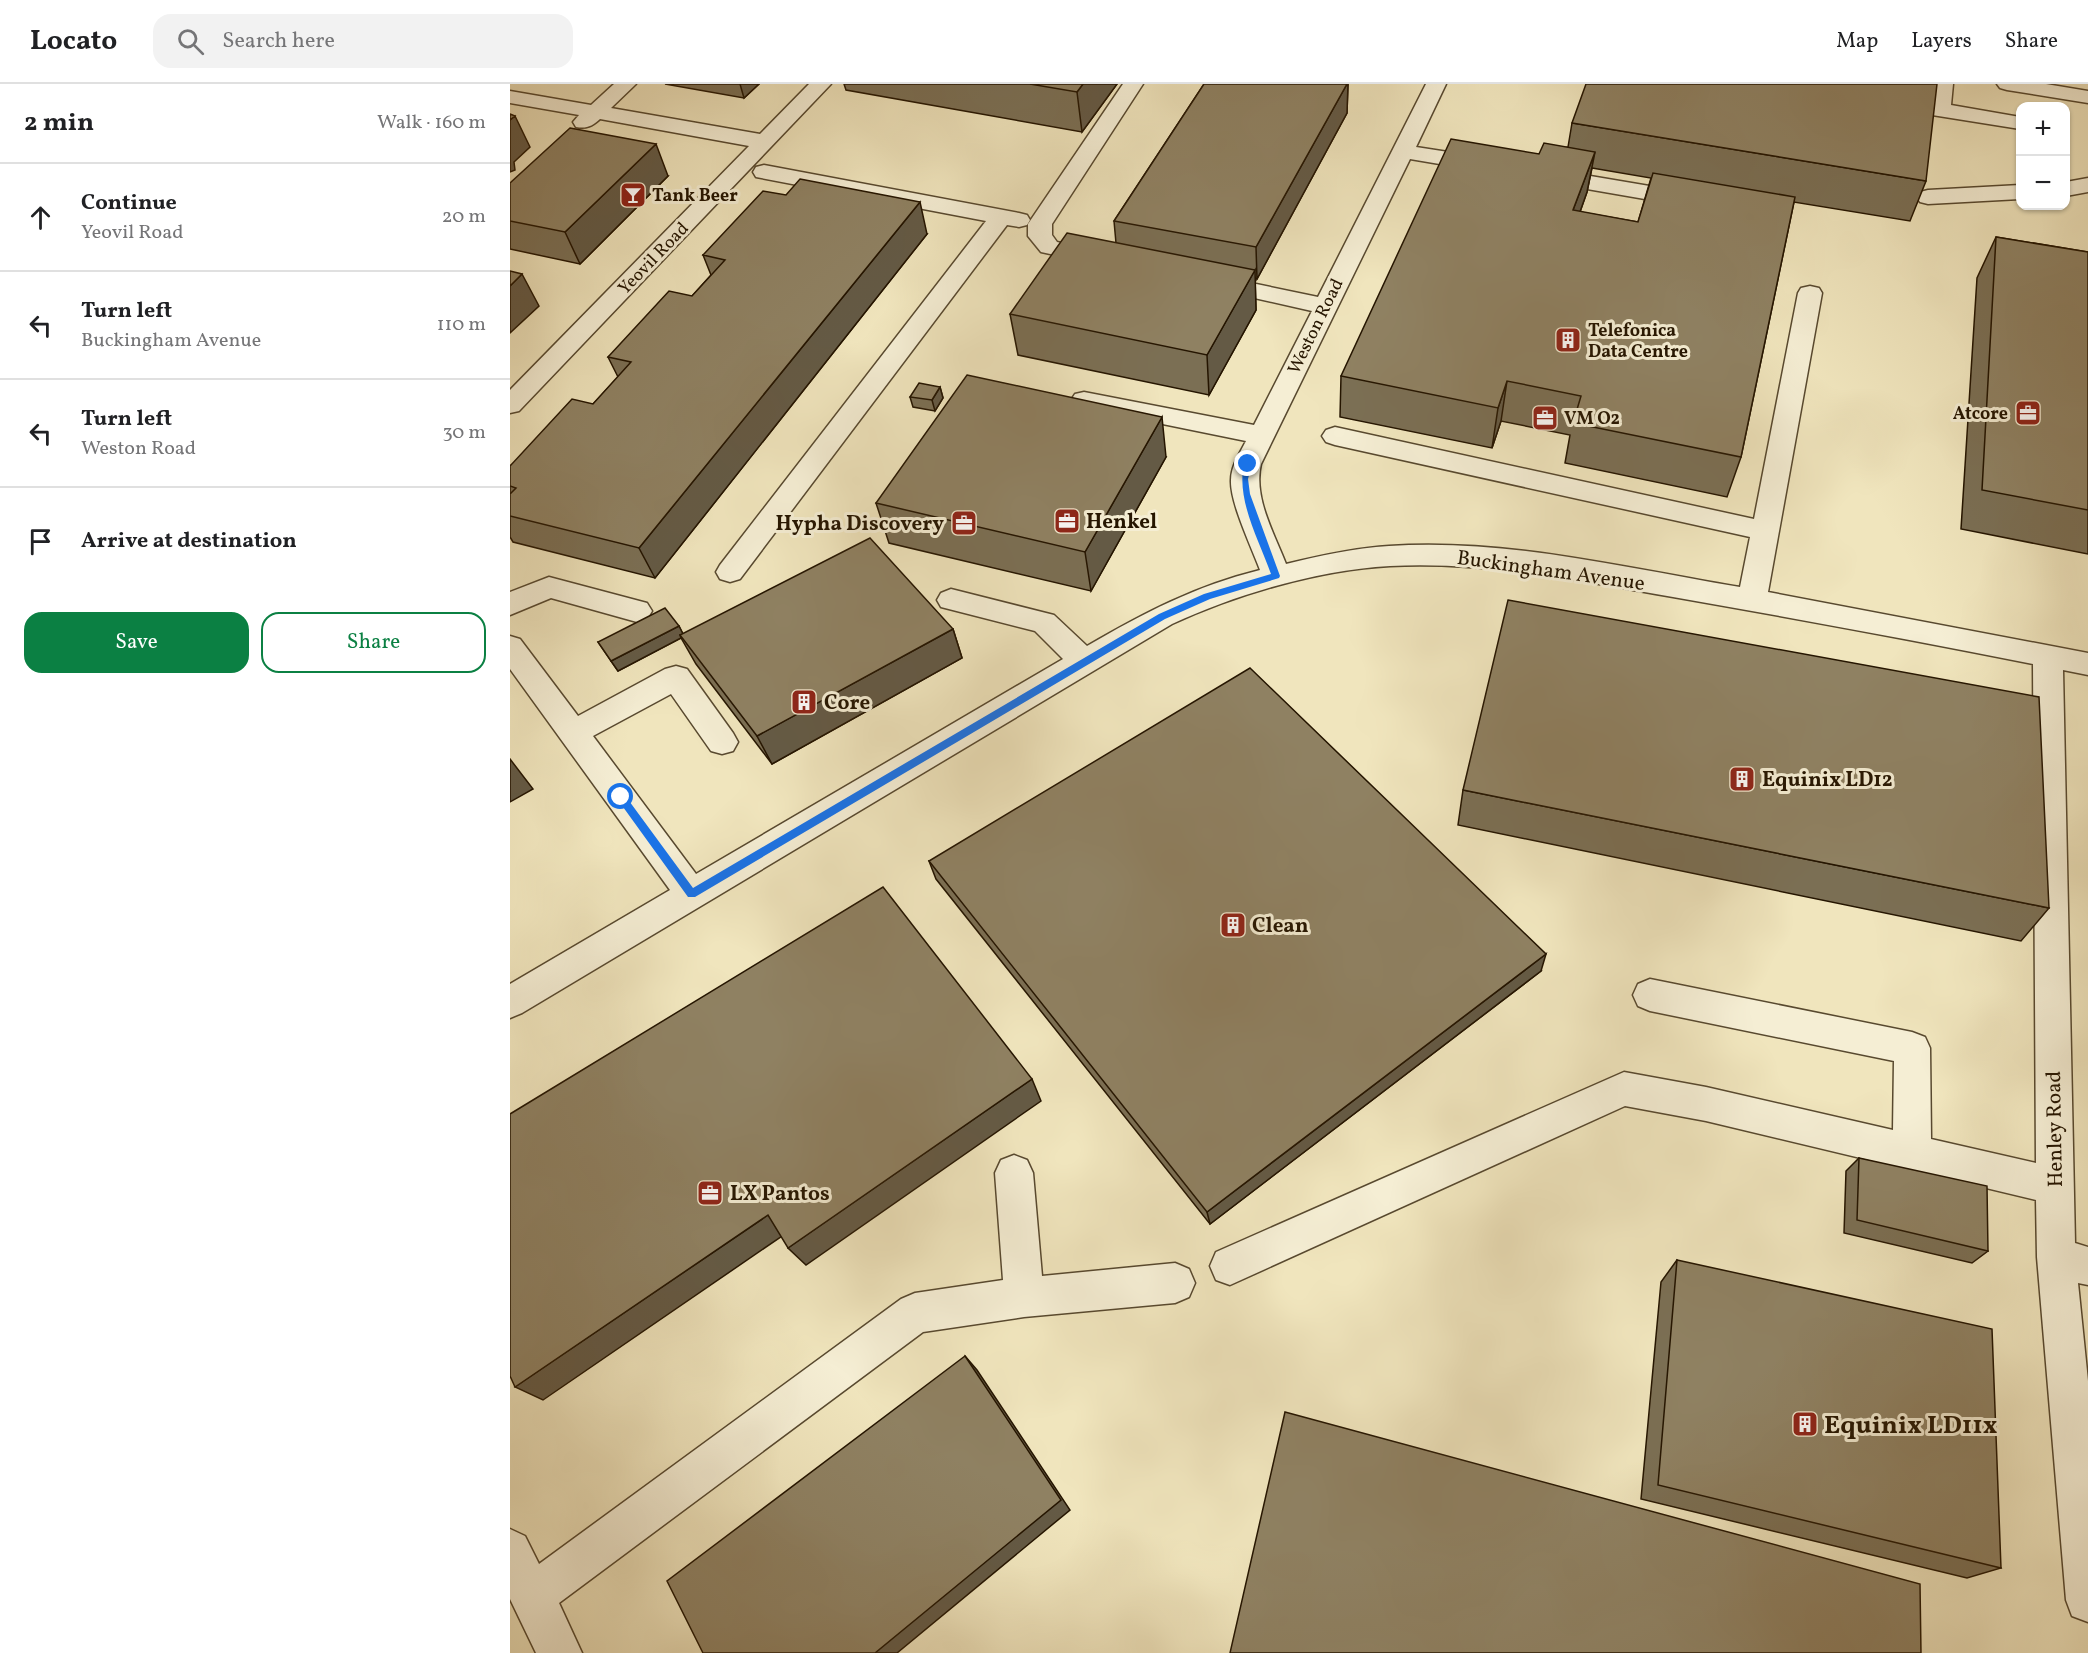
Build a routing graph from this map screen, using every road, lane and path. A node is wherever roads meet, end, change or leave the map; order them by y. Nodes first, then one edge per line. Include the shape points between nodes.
1 (626, 84) edge
2 (821, 84) edge
3 (1133, 84) edge
4 (1436, 84) edge
5 (1943, 84) edge
6 (2007, 84) edge
7 (510, 97) edge
8 (2088, 97) edge
9 (595, 113) junction
10 (2016, 122) edge
11 (570, 136) edge
12 (766, 142) junction
13 (1403, 151) junction
14 (764, 172) dead end
15 (2088, 185) edge
16 (2070, 188) edge
17 (2016, 192) edge
18 (1928, 197) edge
19 (1709, 203) edge
20 (1001, 217) junction
21 (1040, 224) junction
22 (1118, 261) edge
23 (1187, 276) edge
24 (1810, 293) dead end
25 (1324, 306) junction
26 (1084, 400) edge
27 (510, 405) edge
28 (1262, 435) junction
29 (1335, 436) dead end
30 (1765, 531) junction
31 (730, 572) dead end
32 (1276, 576) junction
33 (951, 600) dead end
34 (1752, 600) junction
35 (510, 604) edge
36 (637, 612) dead end
37 (510, 647) edge
38 (2048, 656) junction
39 (1084, 661) junction
40 (2088, 664) edge
41 (573, 733) junction
42 (722, 742) dead end
43 (692, 894) junction
44 (1650, 995) dead end
45 (510, 1002) edge
46 (1912, 1152) junction
47 (1014, 1173) dead end
48 (2055, 1186) junction
49 (2072, 1261) edge
50 (1230, 1266) dead end
51 (1175, 1283) dead end
52 (1024, 1297) junction
53 (510, 1551) edge
54 (532, 1596) junction
55 (2088, 1600) edge
56 (559, 1653) edge

1 - 9 street
2 - 12 street, Yeovil Road
3 - 21 street
4 - 13 street, Weston Road
5 - 10 street via 1940,110
6 - 8 street
7 - 9 street
9 - 11 street
9 - 12 street
12 - 27 street, Yeovil Road
13 - 19 street
13 - 25 street, Weston Road
14 - 20 street
15 - 16 street
17 - 18 street
20 - 21 street
20 - 31 street
21 - 22 street via 1040,236 1049,247
23 - 25 street
24 - 30 street
25 - 28 street, Weston Road
26 - 28 street
28 - 32 street, Weston Road via 1244,479
29 - 30 street
30 - 34 street
32 - 34 street, Buckingham Avenue via 1388,556 1487,557
32 - 39 street, Buckingham Avenue via 1207,596 1162,616
33 - 39 street via 1044,623
34 - 38 street, Buckingham Avenue
35 - 36 street via 549,587
37 - 41 street
38 - 40 street, Buckingham Avenue
38 - 48 street, Henley Road
39 - 43 street, Buckingham Avenue
41 - 42 street via 676,677
41 - 43 street
43 - 45 street, Buckingham Avenue
44 - 46 street via 1912,1048
46 - 48 street
46 - 50 street via 1624,1089
47 - 52 street
48 - 49 street, Henley Road
49 - 55 street, Henley Road
51 - 52 street
52 - 54 street via 915,1314
53 - 54 street
54 - 56 street

